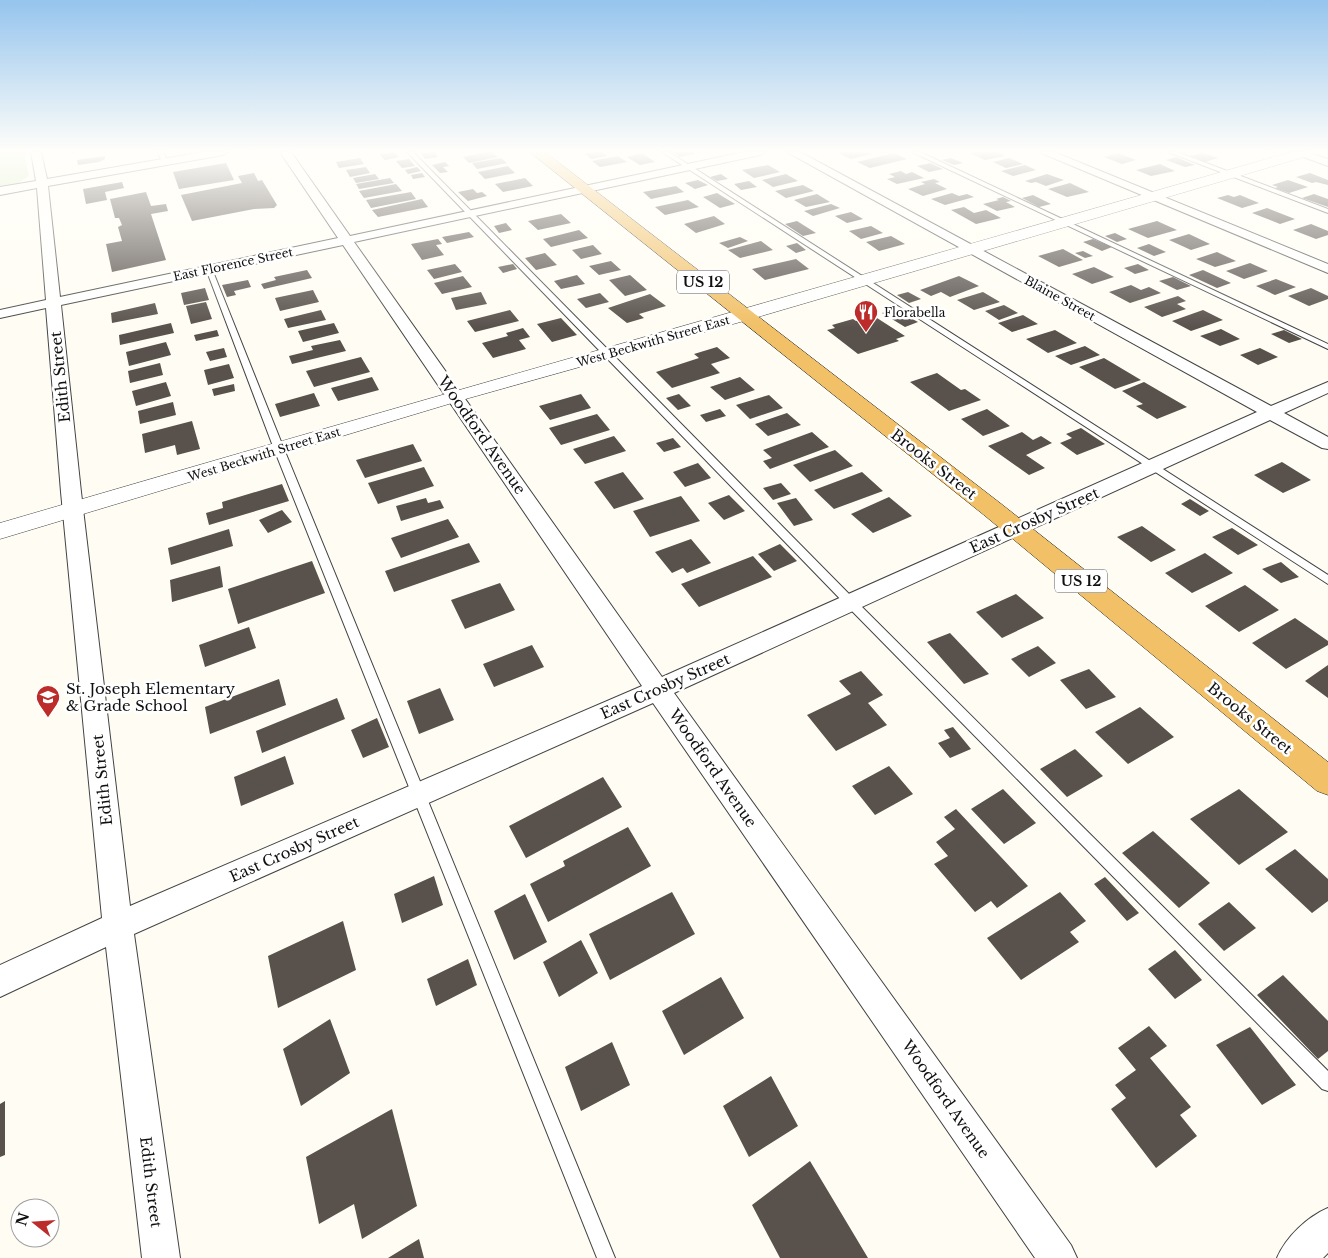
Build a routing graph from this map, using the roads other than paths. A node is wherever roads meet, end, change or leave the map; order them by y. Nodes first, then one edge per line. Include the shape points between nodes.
1 (44, 211) edge
2 (326, 211) edge
3 (467, 211) edge
4 (486, 211) edge
5 (611, 211) edge
6 (756, 211) edge
7 (900, 211) edge
8 (1040, 211) edge
9 (1102, 211) edge
10 (1187, 211) edge
11 (470, 214) junction
12 (1064, 222) junction
13 (346, 240) junction
14 (971, 249) junction
15 (209, 269) junction
16 (1328, 269) edge
17 (864, 281) junction
18 (52, 303) junction
19 (0, 314) edge
20 (745, 315) junction
21 (1328, 346) edge
22 (609, 354) junction
23 (1328, 387) edge
24 (455, 396) junction
25 (1270, 413) junction
26 (1328, 444) edge
27 (279, 449) junction
28 (1152, 467) junction
29 (73, 511) junction
30 (1017, 529) junction
31 (0, 531) edge
32 (1328, 580) edge
33 (851, 603) junction
34 (658, 690) junction
35 (1328, 781) edge
36 (420, 794) junction
37 (118, 926) junction
38 (0, 981) edge
39 (1328, 1083) edge
40 (1328, 1227) edge
41 (161, 1258) edge
42 (606, 1258) edge
43 (1058, 1258) edge
44 (1296, 1258) edge

1 - 18 street, Edith Street
2 - 13 street, Woodford Avenue
3 - 11 lane
4 - 11 street, East Florence Street
5 - 20 highway, Brooks Street / US 12
6 - 17 lane
7 - 14 street, Blaine Street
8 - 12 lane
9 - 12 street, West Beckwith Street East
10 - 16 street
11 - 13 street, East Florence Street
11 - 22 lane
12 - 14 street, West Beckwith Street East
12 - 21 lane
13 - 15 street, East Florence Street
13 - 24 street, Woodford Avenue
14 - 17 street, West Beckwith Street East
14 - 25 street, Blaine Street
15 - 18 street, East Florence Street
15 - 27 lane
17 - 20 street, West Beckwith Street East
17 - 28 lane
18 - 19 street, East Florence Street
18 - 29 street, Edith Street
20 - 22 street, West Beckwith Street East
20 - 30 highway, Brooks Street / US 12
22 - 24 street, West Beckwith Street East
22 - 33 lane
23 - 25 street, East Crosby Street
24 - 27 street, West Beckwith Street East
24 - 34 street, Woodford Avenue
25 - 26 street, Blaine Street
25 - 28 street, East Crosby Street
27 - 29 street, West Beckwith Street East
27 - 36 lane
28 - 30 street, East Crosby Street
28 - 32 lane
29 - 31 street, West Beckwith Street East
29 - 37 street, Edith Street
30 - 33 street, East Crosby Street
30 - 35 highway, Brooks Street / US 12
33 - 34 street, East Crosby Street
33 - 39 lane
34 - 36 street, East Crosby Street
34 - 43 street, Woodford Avenue
36 - 37 street, East Crosby Street
36 - 42 lane
37 - 38 street, East Crosby Street
37 - 41 street, Edith Street
40 - 44 street

